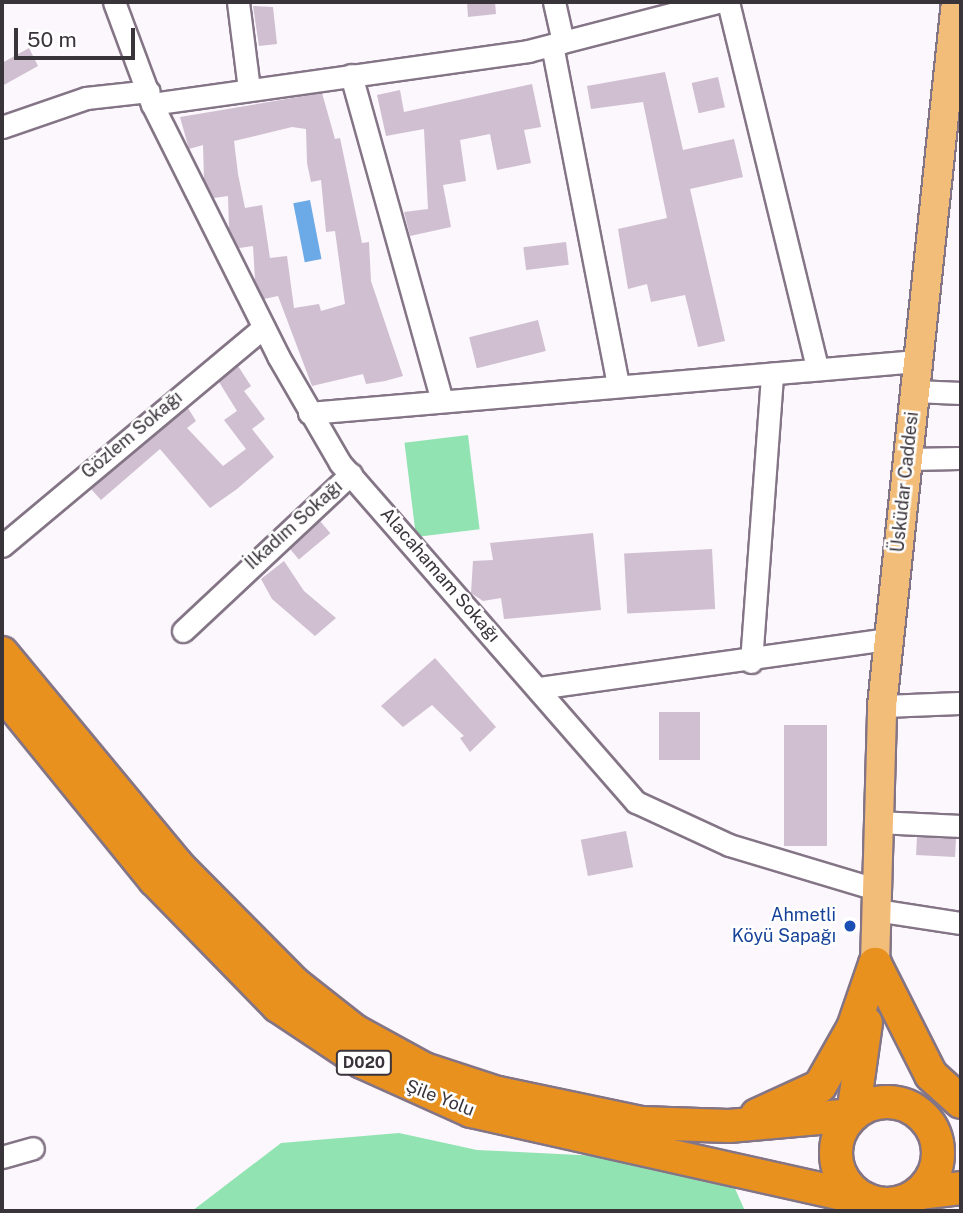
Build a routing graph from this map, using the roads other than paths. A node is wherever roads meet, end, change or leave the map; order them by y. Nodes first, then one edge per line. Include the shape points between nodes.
1 (114, 2) edge
2 (238, 2) edge
3 (554, 2) edge
4 (728, 2) edge
5 (956, 2) edge
6 (708, 3) edge
7 (558, 44) junction
8 (955, 74) edge
9 (351, 75) junction
10 (249, 89) junction
11 (150, 97) junction
12 (2, 127) edge
13 (264, 327) junction
14 (917, 361) junction
15 (817, 368) junction
16 (772, 374) junction
17 (618, 385) junction
18 (914, 391) junction
19 (961, 393) edge
20 (442, 400) junction
21 (309, 413) junction
22 (961, 458) edge
23 (907, 459) junction
24 (351, 474) junction
25 (2, 545) edge
26 (183, 631) dead end
27 (889, 639) junction
28 (2, 653) edge
29 (751, 662) junction
30 (539, 688) junction
31 (2, 692) edge
32 (961, 703) edge
33 (882, 706) junction
34 (877, 822) junction
35 (961, 826) edge
36 (876, 900) junction
37 (961, 923) edge
38 (875, 964) junction
39 (961, 1102) edge
40 (853, 1115) junction
41 (926, 1120) junction
42 (961, 1122) edge
43 (729, 1126) junction
44 (33, 1148) dead end
45 (2, 1157) edge
46 (778, 1179) junction
47 (961, 1188) edge
48 (917, 1202) edge
49 (867, 1205) edge
50 (815, 1211) edge

1 - 11 street, Alacahamam Sokağı
2 - 10 street
3 - 7 street
4 - 15 street
5 - 8 main road, Üsküdar Caddesi
6 - 7 street
7 - 9 street
7 - 17 street
8 - 14 main road, Üsküdar Caddesi
9 - 10 street
9 - 20 street
10 - 11 street
11 - 12 street via 86,98
11 - 13 street, Alacahamam Sokağı
13 - 21 street, Alacahamam Sokağı
13 - 25 street, Gözlem Sokağı
14 - 15 street
14 - 18 main road, Üsküdar Caddesi
15 - 16 street
16 - 17 street
16 - 29 street
17 - 20 street
18 - 19 street
18 - 23 main road, Üsküdar Caddesi
20 - 21 street
21 - 24 street, Alacahamam Sokağı
22 - 23 street
23 - 27 main road, Üsküdar Caddesi
24 - 26 street, İlkadım Sokağı
24 - 30 street, Alacahamam Sokağı
27 - 29 street
27 - 33 main road, Üsküdar Caddesi
28 - 43 highway, Şile Yolu / D020 via 178,866 294,983 355,1031 424,1069 498,1093 641,1124
29 - 30 street
30 - 36 street, Alacahamam Sokağı via 636,802 729,845
31 - 46 highway, Şile Yolu / D020 via 155,880 278,1006 362,1062 471,1111
32 - 33 street
33 - 34 main road, Üsküdar Caddesi
34 - 35 street
34 - 36 main road, Üsküdar Caddesi
36 - 37 street, Alacahamam Sokağı
36 - 38 main road, Üsküdar Caddesi
38 - 39 highway via 931,1075
38 - 40 highway, Üsküdar Caddesi
38 - 41 highway, Üsküdar Caddesi
38 - 43 highway via 853,1028 820,1086
40 - 41 highway via 875,1104 899,1103
40 - 43 highway, Şile Yolu / D020
40 - 49 highway via 840,1136 836,1160 842,1176
41 - 42 highway
41 - 48 highway via 936,1142 937,1166
44 - 45 street
46 - 49 highway, Şile Yolu / D020
46 - 50 highway
47 - 48 highway
48 - 49 highway

